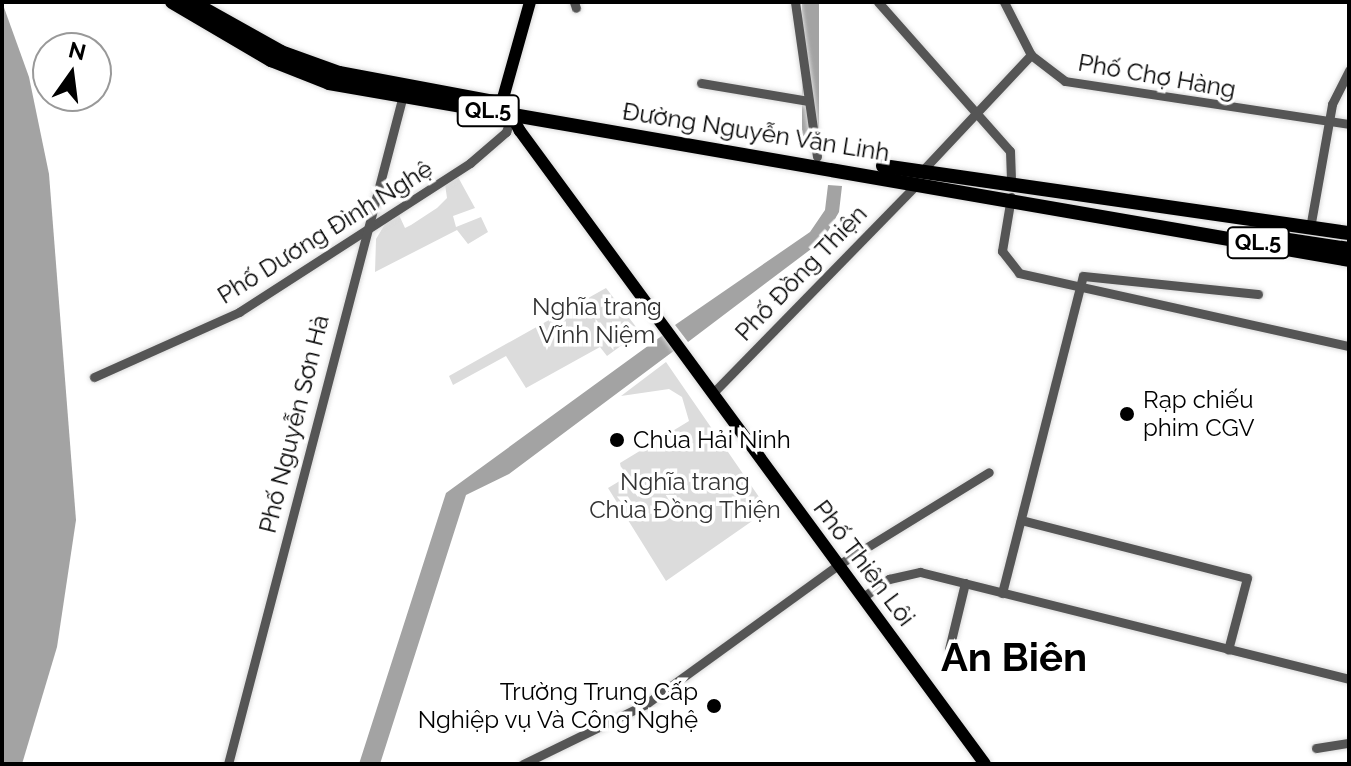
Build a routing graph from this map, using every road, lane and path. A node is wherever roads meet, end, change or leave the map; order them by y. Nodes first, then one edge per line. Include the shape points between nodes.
1 (172, 2) edge
2 (192, 2) edge
3 (530, 2) edge
4 (795, 2) edge
5 (878, 2) edge
6 (1004, 2) edge
7 (1031, 55) junction
8 (1349, 70) edge
9 (701, 83) dead end
10 (403, 95) junction
11 (808, 101) junction
12 (508, 109) junction
13 (980, 114) junction
14 (1329, 122) junction
15 (1349, 124) edge
16 (820, 160) junction
17 (920, 177) junction
18 (1011, 192) junction
19 (1169, 217) junction
20 (1310, 228) junction
21 (362, 233) junction
22 (1349, 233) edge
23 (1349, 241) edge
24 (1349, 249) edge
25 (1349, 260) edge
26 (1077, 289) junction
27 (1258, 294) dead end
28 (1349, 346) edge
29 (94, 377) dead end
30 (713, 393) junction
31 (989, 472) dead end
32 (1021, 520) junction
33 (838, 565) junction
34 (965, 583) junction
35 (1002, 593) junction
36 (863, 597) junction
37 (949, 649) dead end
38 (1228, 650) junction
39 (1349, 679) edge
40 (1349, 743) edge
41 (1316, 748) dead end
42 (228, 764) edge
43 (523, 764) edge
44 (985, 764) edge

1 - 10 highway, Đường Nguyễn Văn Linh / QL.5 via 271,60 329,83
2 - 12 highway, Đường Nguyễn Văn Linh / QL.5 via 281,52 339,73
3 - 12 main road
4 - 11 street
5 - 13 street
6 - 7 street
7 - 13 street
7 - 14 street, Phố Chợ Hàng via 1080,85
8 - 14 street
9 - 11 street
10 - 12 highway, Đường Nguyễn Văn Linh / QL.5
10 - 21 street, Phố Nguyễn Sơn Hà
11 - 16 street
12 - 16 highway, Đường Nguyễn Văn Linh / QL.5
12 - 21 street, Phố Dương Đình Nghệ via 506,132 470,163
12 - 30 main road, Phố Thiên Lôi
13 - 17 street
13 - 18 street via 1013,155
14 - 15 street, Phố Chợ Hàng
14 - 20 street
16 - 17 highway, Đường Nguyễn Văn Linh / QL.5
17 - 18 highway, Đường Nguyễn Văn Linh / QL.5
17 - 30 street, Phố Đồng Thiện
18 - 19 highway, Đường Nguyễn Văn Linh / QL.5
18 - 26 street via 1005,262
19 - 20 highway, Đường Nguyễn Văn Linh / QL.5
19 - 23 highway, QL.5
19 - 24 highway, QL.5
19 - 25 highway, Đường Nguyễn Văn Linh / QL.5
20 - 22 highway, Đường Nguyễn Văn Linh / QL.5
21 - 29 street, Phố Dương Đình Nghệ via 239,312
21 - 42 street, Phố Nguyễn Sơn Hà
26 - 27 street via 1087,274
26 - 28 street
26 - 32 street
30 - 33 main road, Phố Thiên Lôi
31 - 33 street
32 - 35 street
32 - 38 street via 1247,578
33 - 36 main road, Phố Thiên Lôi
33 - 43 street via 646,704
34 - 35 street
34 - 36 street via 920,572 889,579
34 - 37 street
35 - 38 street
36 - 44 main road, Phố Thiên Lôi
38 - 39 street
40 - 41 street

